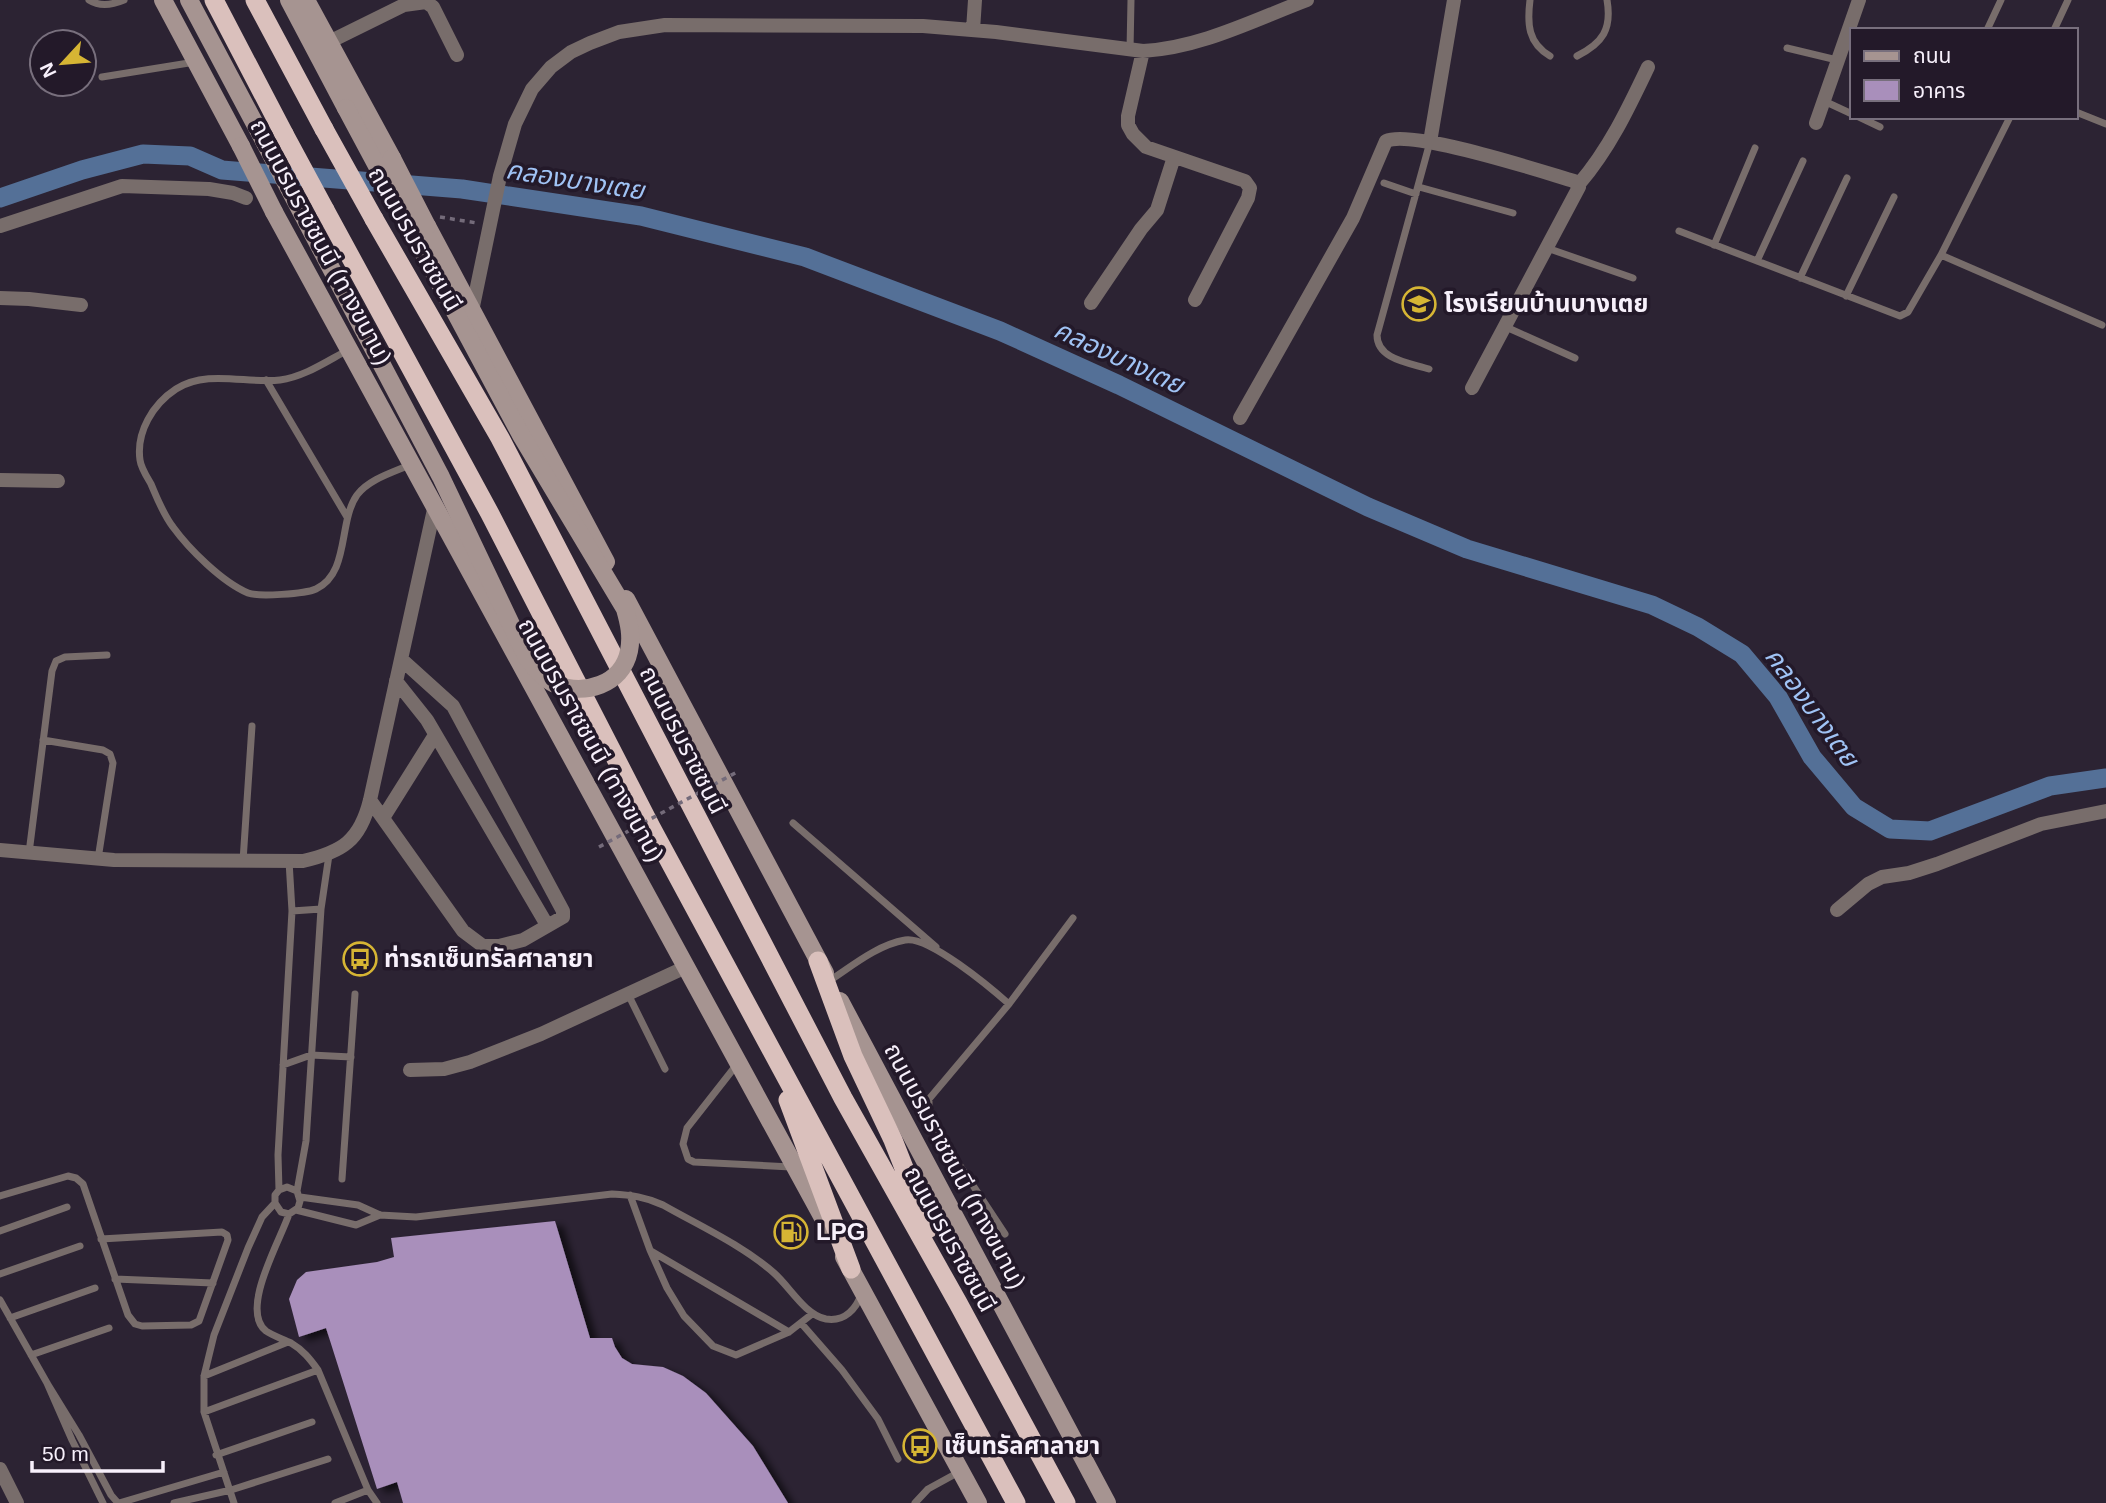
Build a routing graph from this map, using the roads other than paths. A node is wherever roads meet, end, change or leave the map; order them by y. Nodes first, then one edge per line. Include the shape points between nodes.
1 (89, 0) edge
2 (124, 0) edge
3 (163, 0) edge
4 (189, 0) edge
5 (214, 0) edge
6 (255, 0) edge
7 (289, 0) edge
8 (306, 0) edge
9 (975, 0) edge
10 (1131, 0) edge
11 (1307, 0) edge
12 (1454, 0) edge
13 (1530, 0) edge
14 (1606, 0) edge
15 (1859, 0) edge
16 (2001, 0) edge
17 (2068, 0) edge
18 (1988, 28) edge
19 (2055, 28) edge
20 (973, 30) junction
21 (329, 42) junction
22 (1787, 48) dead end
23 (1136, 51) junction
24 (457, 55) dead end
25 (1550, 56) dead end
26 (1577, 56) dead end
27 (1838, 60) junction
28 (196, 61) junction
29 (1648, 67) dead end
30 (102, 76) dead end
31 (1824, 102) junction
32 (1850, 113) edge
33 (2078, 113) edge
34 (1863, 119) edge
35 (2009, 119) edge
36 (1816, 123) dead end
37 (2106, 124) edge
38 (1880, 127) dead end
39 (1430, 142) junction
40 (1755, 148) dead end
41 (1174, 157) junction
42 (1803, 161) dead end
43 (1847, 178) dead end
44 (1384, 183) dead end
45 (1579, 184) junction
46 (1418, 190) junction
47 (1894, 197) dead end
48 (246, 198) dead end
49 (1513, 214) dead end
50 (0, 226) edge
51 (1679, 231) dead end
52 (1714, 245) junction
53 (1547, 248) junction
54 (1941, 255) junction
55 (1757, 261) junction
56 (1633, 278) dead end
57 (1800, 278) junction
58 (1846, 296) junction
59 (0, 298) edge
60 (1195, 300) dead end
61 (1091, 303) dead end
62 (81, 305) dead end
63 (472, 311) junction
64 (2102, 325) dead end
65 (1506, 327) junction
66 (350, 349) junction
67 (1575, 358) dead end
68 (1429, 369) dead end
69 (266, 380) junction
70 (1472, 388) dead end
71 (1240, 418) dead end
72 (412, 463) junction
73 (0, 480) edge
74 (58, 481) dead end
75 (435, 505) junction
76 (347, 517) junction
77 (107, 655) dead end
78 (401, 659) junction
79 (396, 681) junction
80 (252, 726) dead end
81 (435, 735) junction
82 (43, 740) junction
83 (370, 800) junction
84 (509, 810) junction
85 (2106, 811) edge
86 (383, 818) junction
87 (486, 821) junction
88 (793, 823) dead end
89 (0, 850) edge
90 (29, 853) junction
91 (329, 855) junction
92 (98, 859) junction
93 (243, 861) junction
94 (289, 861) junction
95 (321, 909) junction
96 (1837, 910) dead end
97 (292, 911) junction
98 (1073, 918) dead end
99 (547, 925) junction
100 (944, 954) junction
101 (818, 961) junction
102 (686, 967) junction
103 (829, 981) junction
104 (628, 993) junction
105 (355, 994) dead end
106 (1009, 1004) junction
107 (764, 1034) junction
108 (311, 1055) junction
109 (351, 1057) junction
110 (738, 1062) junction
111 (283, 1065) junction
112 (665, 1069) dead end
113 (410, 1070) dead end
114 (796, 1167) junction
115 (342, 1178) dead end
116 (279, 1190) junction
117 (299, 1194) junction
118 (630, 1195) junction
119 (0, 1196) edge
120 (275, 1203) junction
121 (67, 1206) dead end
122 (293, 1212) junction
123 (380, 1215) junction
124 (0, 1231) edge
125 (1004, 1234) dead end
126 (101, 1239) junction
127 (80, 1246) dead end
128 (650, 1250) junction
129 (851, 1269) junction
130 (0, 1274) edge
131 (115, 1279) junction
132 (213, 1283) junction
133 (95, 1288) dead end
134 (863, 1291) junction
135 (0, 1300) edge
136 (958, 1303) junction
137 (812, 1314) junction
138 (10, 1318) junction
139 (801, 1323) junction
140 (108, 1328) dead end
141 (789, 1332) junction
142 (288, 1342) junction
143 (31, 1355) junction
144 (318, 1370) junction
145 (204, 1376) junction
146 (47, 1383) junction
147 (204, 1412) junction
148 (312, 1422) dead end
149 (216, 1455) junction
150 (328, 1460) dead end
151 (898, 1460) dead end
152 (960, 1471) junction
153 (224, 1472) junction
154 (1, 1474) edge
155 (231, 1490) junction
156 (368, 1490) junction
157 (17, 1503) edge
158 (103, 1503) edge
159 (119, 1503) edge
160 (174, 1503) edge
161 (234, 1503) edge
162 (335, 1503) edge
163 (377, 1503) edge
164 (915, 1503) edge
165 (978, 1503) edge
166 (1016, 1503) edge
167 (1066, 1503) edge
168 (1107, 1503) edge

1 - 2 lane via 113,4
3 - 28 main road, ถนนบรมราชชนนี (ทางขนาน)
4 - 7 main road, bridge via 441,477 527,659 554,683 572,689 595,688 614,675 629,655 625,608 522,437
5 - 107 highway, bridge
6 - 136 highway, ถนนบรมราชชนนี, bridge via 500,438 843,1098
8 - 21 main road, ถนนบรมราชชนนี (ทางขนาน)
9 - 20 street
10 - 23 lane
11 - 23 street via 1191,45
12 - 39 street
13 - 25 lane via 1528,15 1536,46
14 - 26 lane via 1609,17 1605,32 1598,43
15 - 27 street
16 - 18 lane
17 - 19 lane
20 - 23 street
20 - 63 street via 665,25 619,32 571,52 532,89 515,124
21 - 24 street via 404,5 426,2 433,7
21 - 63 main road, ถนนบรมราชชนนี (ทางขนาน), bridge
22 - 27 lane
23 - 41 street via 1128,125 1146,147
27 - 31 street
28 - 30 lane
28 - 66 main road, ถนนบรมราชชนนี (ทางขนาน), bridge
29 - 45 street via 1606,149
31 - 32 lane
31 - 36 street
33 - 37 lane
34 - 38 lane
35 - 54 lane
39 - 45 street
39 - 46 lane
39 - 71 street via 1386,141 1353,218
40 - 52 lane
41 - 60 street via 1245,181 1251,188
41 - 61 street via 1157,210
42 - 55 lane
43 - 57 lane
44 - 46 lane
45 - 53 street
46 - 49 lane
46 - 68 lane via 1377,342 1390,357
47 - 58 lane
48 - 50 street via 209,189 122,186
51 - 52 lane
52 - 55 lane
53 - 56 lane
53 - 65 street
54 - 58 lane via 1905,314 1895,315
54 - 64 lane
55 - 57 lane
57 - 58 lane
59 - 62 street
63 - 101 main road, ถนนบรมราชชนนี (ทางขนาน)
65 - 67 lane
65 - 70 street
66 - 69 lane via 301,375
66 - 72 main road, ถนนบรมราชชนนี (ทางขนาน)
69 - 76 lane
69 - 76 lane via 203,379 177,389 150,414 141,432 140,461 171,524 215,571 248,593 273,595 316,589 334,573
72 - 75 main road, ถนนบรมราชชนนี (ทางขนาน)
72 - 76 lane via 371,483 358,495
73 - 74 street
75 - 78 street
75 - 102 main road, ถนนบรมราชชนนี (ทางขนาน)
77 - 82 lane via 56,661
78 - 79 street
78 - 84 street via 453,706
79 - 81 street
79 - 83 street
80 - 93 lane
81 - 86 street
81 - 87 street
82 - 90 lane
82 - 92 lane via 110,754 113,764
83 - 86 street
83 - 91 street via 352,841
84 - 87 street
84 - 99 street via 563,911 563,917
85 - 96 street via 2041,824 1937,864 1882,877
86 - 99 street via 463,931 483,946 523,940
87 - 99 street
88 - 100 lane
89 - 90 street
90 - 92 street
91 - 94 street
91 - 95 lane
92 - 93 street
93 - 94 street
94 - 97 lane
95 - 97 lane
95 - 108 lane
97 - 111 lane
98 - 106 lane
100 - 103 lane via 908,939 884,946
100 - 106 lane
101 - 103 main road, ถนนบรมราชชนนี (ทางขนาน)
101 - 136 highway via 853,1056
102 - 104 street
102 - 110 main road, ถนนบรมราชชนนี (ทางขนาน)
103 - 168 main road, ถนนบรมราชชนนี (ทางขนาน)
104 - 112 lane
104 - 113 street via 470,1062 444,1069
105 - 109 lane
106 - 125 lane via 929,1100 929,1113 945,1143
107 - 129 highway
107 - 166 highway
108 - 109 lane
108 - 111 lane
108 - 117 lane
109 - 115 lane
110 - 114 main road, ถนนบรมราชชนนี (ทางขนาน)
110 - 114 lane via 687,1128 683,1144 688,1159
111 - 116 lane
114 - 129 main road, ถนนบรมราชชนนี (ทางขนาน)
116 - 117 lane via 287,1187
116 - 120 lane
117 - 122 lane via 300,1204
117 - 123 lane via 358,1205
118 - 123 lane via 431,1216
118 - 128 lane
118 - 137 lane via 663,1205 755,1258
119 - 126 lane via 68,1176 76,1178 83,1184
120 - 122 lane via 281,1212
120 - 145 lane via 262,1217 248,1248
121 - 124 lane
122 - 123 lane via 356,1225
122 - 142 lane via 257,1300 259,1323
126 - 131 lane
126 - 132 lane via 222,1232 228,1240
127 - 130 lane
128 - 141 lane
128 - 141 lane via 684,1316 713,1346 736,1355
129 - 134 main road, ถนนบรมราชชนนี (ทางขนาน)
131 - 132 lane
131 - 132 lane via 128,1315 142,1326 199,1321
133 - 138 lane
134 - 137 lane via 849,1314 827,1319
134 - 152 main road, ถนนบรมราชชนนี (ทางขนาน)
135 - 138 lane
136 - 167 highway, ถนนบรมราชชนนี
137 - 139 lane
138 - 143 lane
139 - 141 lane
139 - 151 lane via 878,1419
140 - 143 lane
142 - 144 lane via 307,1354
142 - 145 lane
143 - 146 lane
144 - 147 lane
144 - 156 lane
145 - 147 lane
146 - 158 lane
146 - 159 lane
147 - 149 lane
148 - 149 lane
149 - 153 lane
150 - 155 lane
152 - 164 lane via 928,1489
152 - 165 main road, ถนนบรมราชชนนี (ทางขนาน)
153 - 155 lane
153 - 159 lane
154 - 157 street
155 - 160 lane
155 - 161 lane
156 - 162 lane
156 - 163 lane

